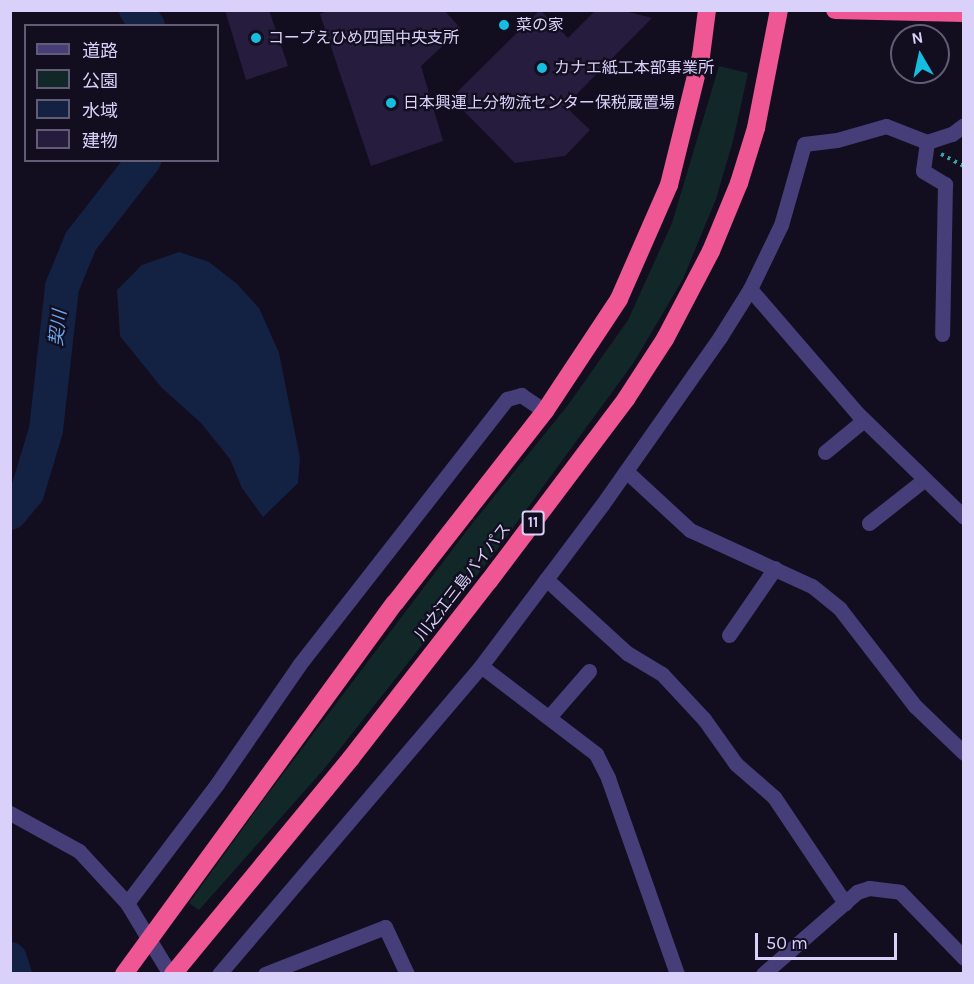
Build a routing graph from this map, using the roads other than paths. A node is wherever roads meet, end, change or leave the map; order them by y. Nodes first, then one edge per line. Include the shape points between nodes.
1 (707, 10) edge
2 (779, 10) edge
3 (835, 10) edge
4 (963, 13) edge
5 (963, 125) edge
6 (927, 142) junction
7 (750, 289) junction
8 (942, 334) dead end
9 (545, 411) junction
10 (864, 420) junction
11 (825, 452) dead end
12 (626, 471) junction
13 (925, 479) junction
14 (963, 517) edge
15 (869, 523) dead end
16 (775, 568) junction
17 (546, 579) junction
18 (729, 635) dead end
19 (481, 666) junction
20 (589, 671) dead end
21 (549, 717) junction
22 (963, 753) edge
23 (10, 813) edge
24 (127, 903) junction
25 (845, 903) junction
26 (150, 938) junction
27 (963, 958) edge
28 (124, 974) edge
29 (172, 974) edge
30 (219, 974) edge
31 (265, 974) edge
32 (407, 974) edge
33 (677, 974) edge
34 (763, 974) edge

1 - 9 highway via 686,122 648,241 619,299
2 - 29 highway, 川之江三島バイパス / 11 via 756,129 740,183 711,251 665,339 626,399 489,581 351,758
3 - 4 highway
5 - 6 street via 952,134
6 - 7 street via 886,126 837,140 804,144 781,225
6 - 8 street via 923,171 945,184
7 - 10 street
7 - 12 street
9 - 24 street via 521,395 507,399 299,665 217,784
9 - 26 highway via 395,603
10 - 11 street
10 - 13 street
12 - 16 street via 690,530
12 - 17 street
13 - 14 street
13 - 15 street
16 - 18 street
16 - 22 street via 812,586 840,609 915,706
17 - 19 street
17 - 25 street via 627,653 662,674 704,719 736,764 774,797
19 - 21 street
19 - 30 street
20 - 21 street
21 - 33 street via 596,754 608,778
23 - 24 street via 78,851
24 - 26 street
25 - 27 street via 869,888 900,892
25 - 34 street
26 - 28 highway
26 - 29 street
31 - 32 street via 385,927

